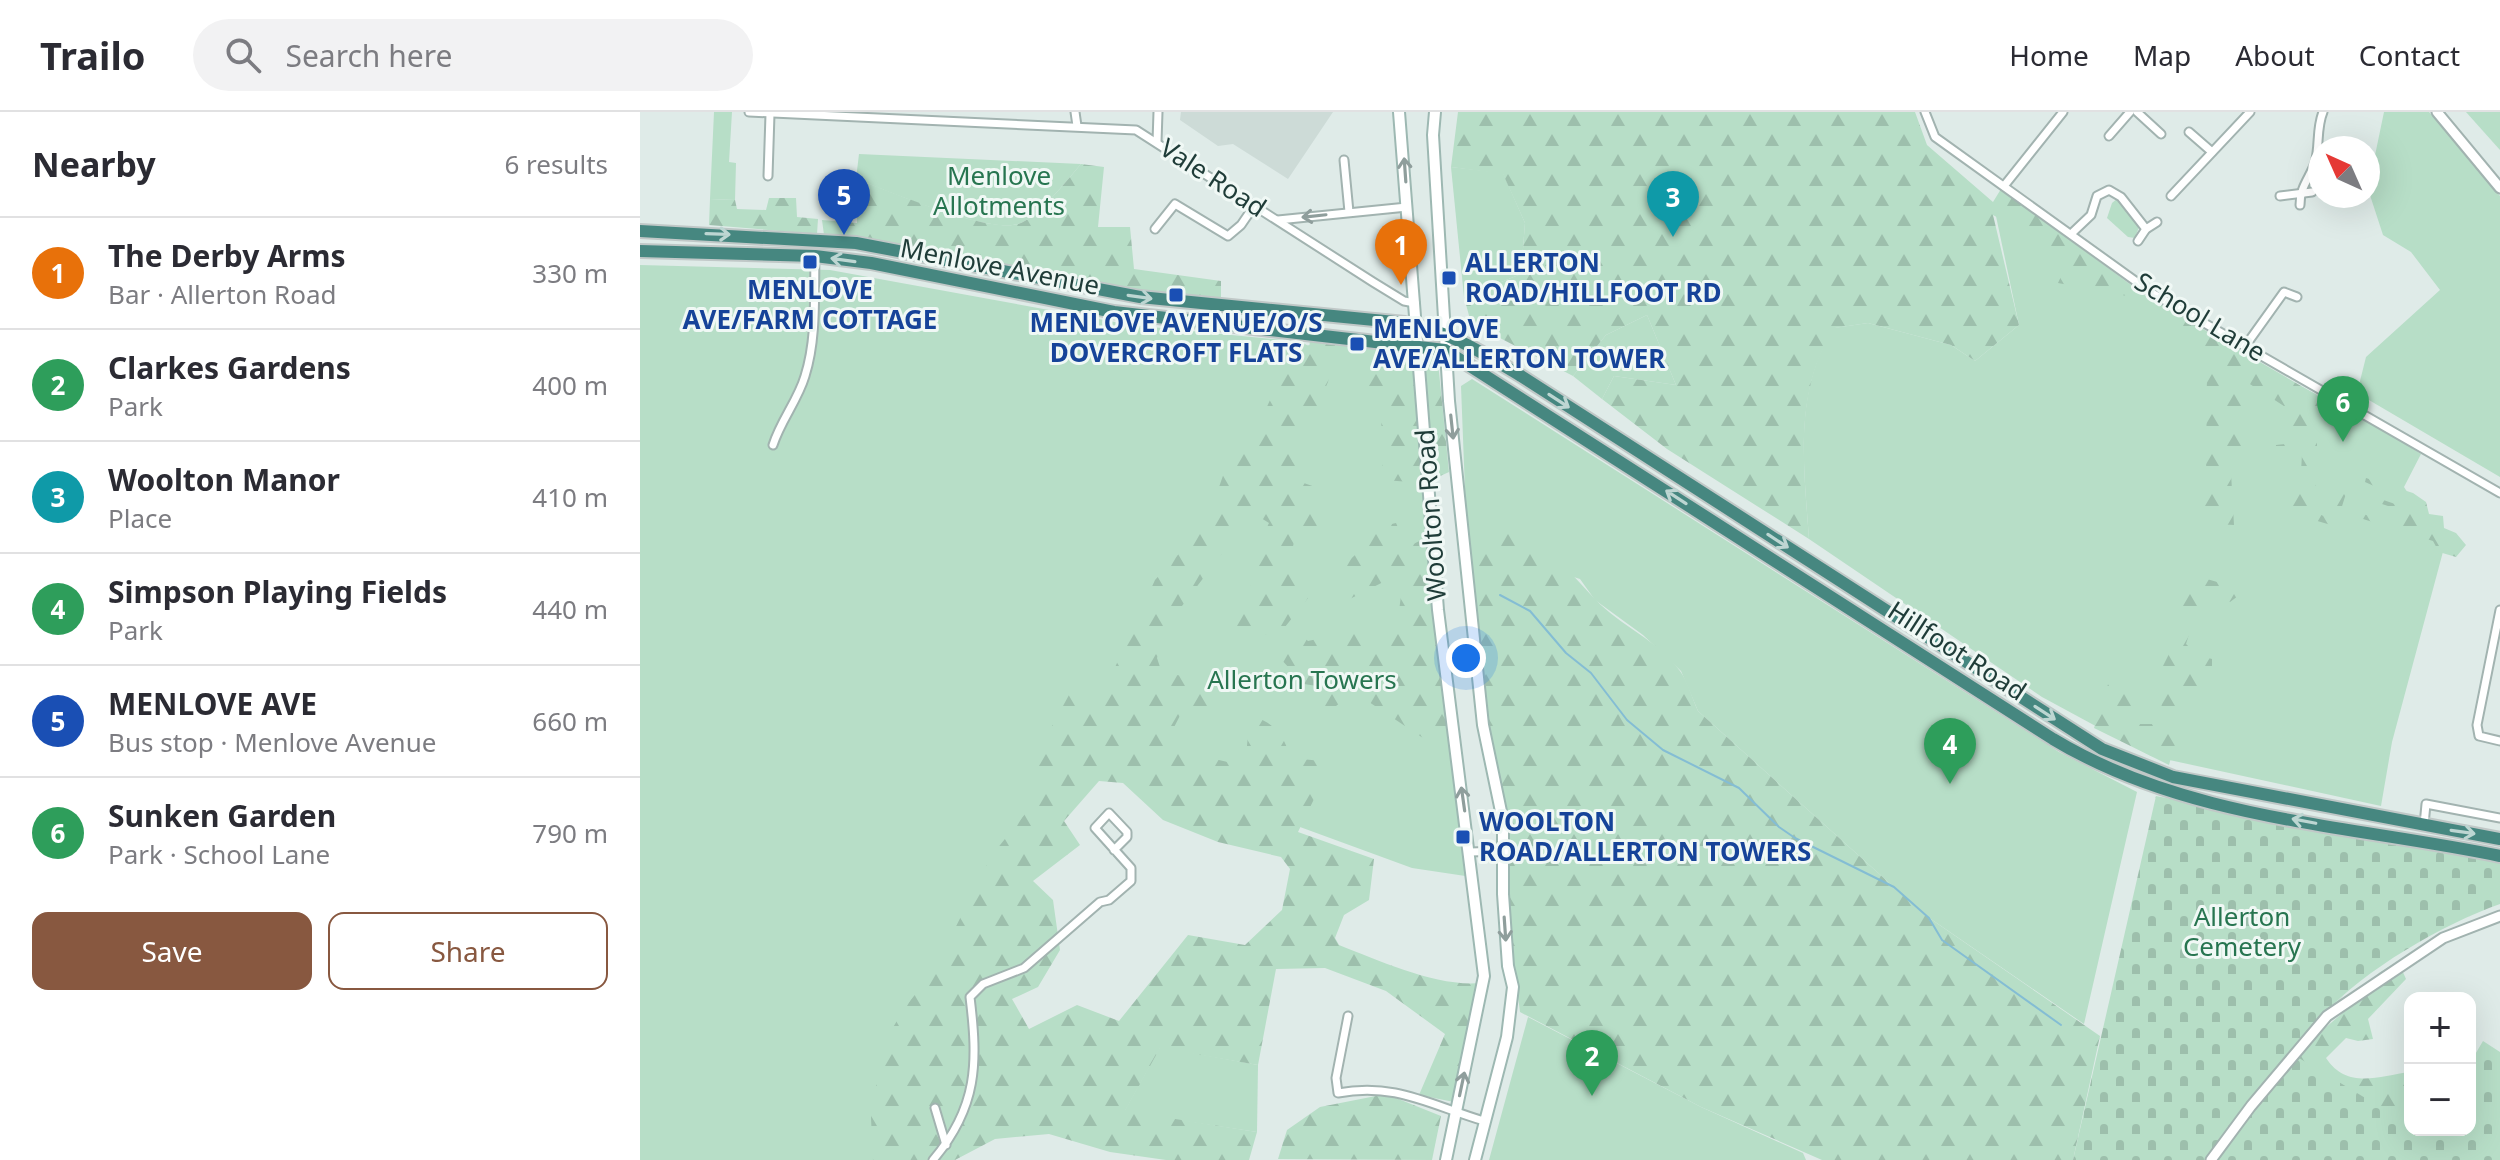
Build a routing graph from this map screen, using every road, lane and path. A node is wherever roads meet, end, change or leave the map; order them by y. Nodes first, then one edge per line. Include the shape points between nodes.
1 (749, 112) edge
2 (982, 112) edge
3 (1075, 112) edge
4 (1158, 112) edge
5 (1399, 112) edge
6 (1435, 112) edge
7 (1925, 112) edge
8 (2063, 112) edge
9 (2130, 112) edge
10 (2137, 112) edge
11 (2250, 112) edge
12 (2323, 112) edge
13 (2437, 112) edge
14 (770, 114) junction
15 (817, 114) edge
16 (861, 115) edge
17 (890, 115) edge
18 (982, 121) junction
19 (1077, 126) junction
20 (2189, 132) dead end
21 (2161, 134) dead end
22 (2109, 136) dead end
23 (1157, 142) junction
24 (2212, 152) junction
25 (1344, 160) dead end
26 (768, 176) dead end
27 (2004, 186) junction
28 (2500, 188) edge
29 (2300, 191) junction
30 (2308, 192) edge
31 (2171, 196) dead end
32 (2280, 196) dead end
33 (2300, 205) dead end
34 (1254, 206) junction
35 (1407, 207) junction
36 (1349, 212) junction
37 (1277, 220) junction
38 (2157, 222) dead end
39 (1155, 229) dead end
40 (2146, 229) junction
41 (640, 231) edge
42 (2071, 234) junction
43 (817, 238) junction
44 (2138, 241) dead end
45 (640, 251) edge
46 (815, 256) junction
47 (2297, 297) dead end
48 (1415, 303) junction
49 (1393, 322) junction
50 (1417, 325) junction
51 (1444, 332) junction
52 (1418, 344) junction
53 (2246, 345) junction
54 (1445, 350) junction
55 (1476, 366) junction
56 (1448, 381) junction
57 (773, 445) dead end
58 (2500, 493) edge
59 (2500, 610) edge
60 (2500, 741) edge
61 (2161, 774) junction
62 (2157, 789) junction
63 (2500, 818) edge
64 (2423, 827) junction
65 (2500, 839) edge
66 (1114, 850) junction
67 (1503, 851) junction
68 (1470, 852) junction
69 (2500, 856) edge
70 (2500, 916) edge
71 (1348, 1016) dead end
72 (935, 1108) dead end
73 (1455, 1113) junction
74 (1484, 1121) junction
75 (946, 1145) junction
76 (933, 1160) edge
77 (1446, 1160) edge
78 (1475, 1160) edge
79 (2211, 1160) edge

1 - 14 street, Vale Road
2 - 18 street
3 - 19 street
4 - 23 street
35 -> 5 main road, Woolton Road
6 - 51 main road, Woolton Road
7 - 27 street, School Lane via 1935,137
8 - 27 street
9 - 22 street
10 - 21 street
11 - 24 street
12 - 29 street via 2315,162
13 - 28 street
14 - 15 street, Vale Road
14 - 26 street
15 - 16 street, Vale Road
16 - 17 street, Vale Road
17 - 18 street, Vale Road
18 - 19 street, Vale Road
19 - 23 street, Vale Road via 1124,127
20 - 24 street
23 - 34 street, Vale Road
24 - 31 street
25 - 36 street
27 - 42 street, School Lane
29 - 30 street
29 - 32 street
29 - 33 street
34 - 37 street, Vale Road
34 - 39 street via 1228,236 1175,204
35 - 36 street
35 - 48 main road, Woolton Road
36 -> 37 street
37 - 48 street, Vale Road
38 - 40 street
40 - 42 street via 2109,190 2097,196 2091,215
40 - 44 street
41 -> 43 highway, Menlove Avenue
42 - 53 street, School Lane via 2152,293
43 - 46 highway
43 -> 49 highway, Menlove Avenue via 1152,298
45 - 46 highway, Menlove Avenue
52 -> 46 highway, Menlove Avenue via 1114,312
46 - 57 street via 805,377
47 - 53 street via 2284,292
48 - 49 main road
48 - 50 main road, Woolton Road
49 - 50 highway, Menlove Avenue
50 - 51 highway, Hillfoot Road
50 - 52 main road, Woolton Road
51 - 54 main road, Woolton Road
51 -> 61 highway, Hillfoot Road via 1521,376 2090,742
52 - 54 highway, Menlove Avenue
68 -> 52 main road, Woolton Road via 1438,610
53 - 58 street, School Lane
54 - 55 highway, Hillfoot Road
54 - 56 main road, Woolton Road
55 - 56 main road via 1460,367
62 -> 55 highway, Hillfoot Road via 2107,770 2053,739
56 -> 67 main road, Woolton Road via 1483,725 1503,821
59 - 60 street via 2477,725 2479,736
61 - 62 street
61 - 64 highway, Hillfoot Road
69 -> 62 highway, Hillfoot Road
63 - 64 street via 2426,804
64 -> 65 highway, Hillfoot Road
66 - 66 street via 1095,825 1109,813 1127,832
66 - 75 street via 1134,875 1117,894 1100,902 1024,968 983,984 970,997 974,1081 967,1108
67 - 68 street
67 -> 74 main road, Woolton Road via 1513,1011
73 -> 68 main road, Woolton Road via 1484,976
70 - 79 street via 2443,938 2327,1016
71 - 73 street via 1338,1093 1390,1089
72 - 75 street
73 - 74 street
73 - 77 main road, Woolton Road
74 - 78 main road, Woolton Road
75 - 76 street

